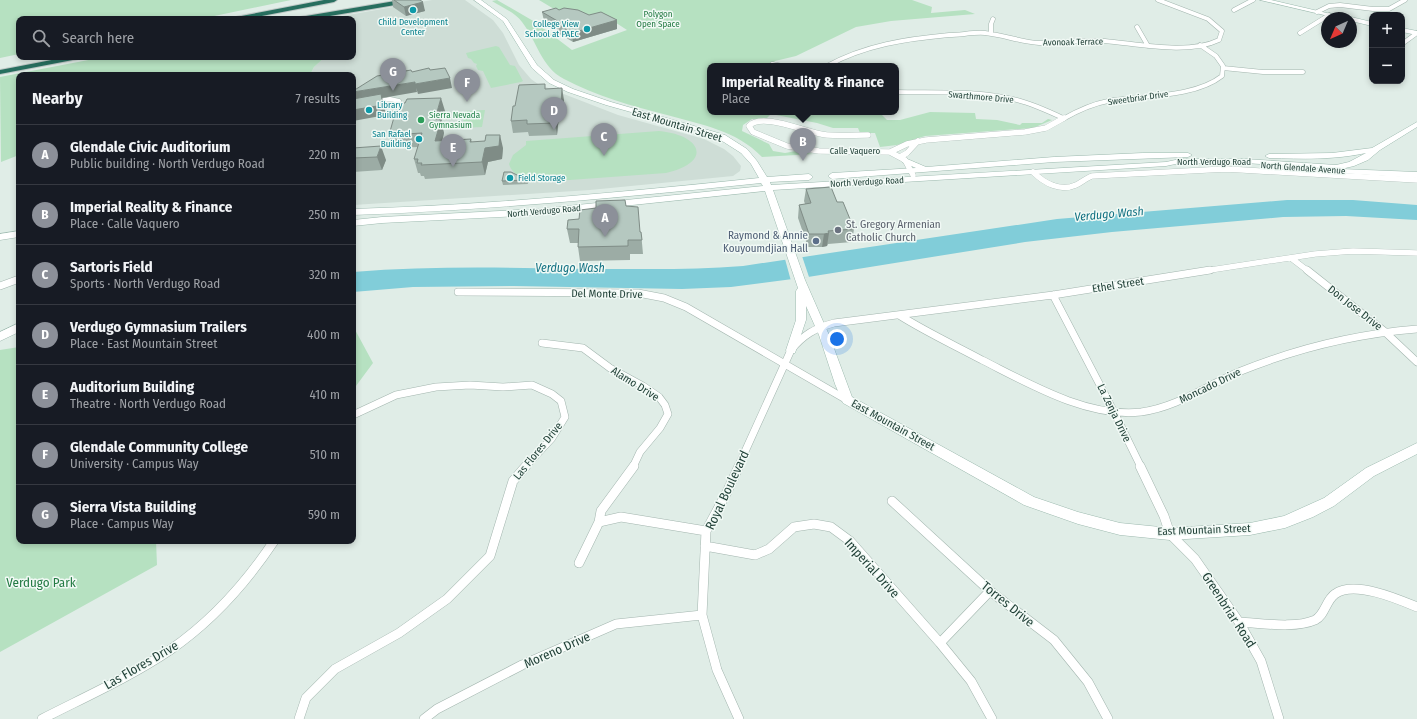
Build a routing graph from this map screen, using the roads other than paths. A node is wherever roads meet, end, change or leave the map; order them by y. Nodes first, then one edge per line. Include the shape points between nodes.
1 (305, 0) edge
2 (334, 0) edge
3 (372, 0) edge
4 (413, 0) edge
5 (477, 0) edge
6 (1158, 0) edge
7 (1253, 0) edge
8 (1263, 0) edge
9 (1405, 0) edge
10 (1234, 10) dead end
11 (1316, 12) junction
12 (1321, 13) edge
13 (238, 16) edge
14 (251, 16) edge
15 (290, 16) edge
16 (318, 16) edge
17 (993, 19) dead end
18 (1321, 19) edge
19 (1357, 20) edge
20 (1369, 23) edge
21 (1137, 27) dead end
22 (1405, 31) edge
23 (1300, 33) dead end
24 (1417, 33) edge
25 (991, 34) junction
26 (1405, 42) edge
27 (1200, 45) junction
28 (1148, 46) junction
29 (62, 60) edge
30 (833, 63) edge
31 (1223, 68) junction
32 (0, 72) edge
33 (1303, 72) dead end
34 (899, 92) edge
35 (399, 101) edge
36 (368, 103) edge
37 (1063, 118) junction
38 (1417, 124) edge
39 (868, 135) dead end
40 (919, 141) junction
41 (1377, 148) junction
42 (890, 152) junction
43 (1223, 155) junction
44 (902, 158) junction
45 (1074, 159) junction
46 (1166, 164) junction
47 (1351, 164) junction
48 (932, 169) junction
49 (942, 169) junction
50 (1417, 169) edge
51 (911, 172) junction
52 (1033, 172) junction
53 (1417, 175) edge
54 (971, 176) junction
55 (1417, 180) edge
56 (866, 182) junction
57 (765, 184) junction
58 (539, 200) junction
59 (413, 210) junction
60 (356, 212) edge
61 (538, 212) junction
62 (356, 217) edge
63 (407, 220) junction
64 (356, 223) edge
65 (356, 228) edge
66 (16, 234) edge
67 (0, 237) edge
68 (1417, 253) edge
69 (1291, 258) junction
70 (16, 280) edge
71 (800, 280) junction
72 (0, 286) edge
73 (458, 292) dead end
74 (1054, 295) junction
75 (900, 315) junction
76 (820, 326) junction
77 (16, 329) edge
78 (1417, 329) edge
79 (1384, 331) junction
80 (0, 337) edge
81 (542, 343) dead end
82 (791, 350) junction
83 (1417, 362) edge
84 (786, 364) junction
85 (847, 400) junction
86 (1114, 412) junction
87 (356, 414) edge
88 (1417, 448) edge
89 (892, 502) dead end
90 (598, 522) junction
91 (706, 531) junction
92 (1170, 534) junction
93 (272, 544) edge
94 (705, 546) junction
95 (579, 563) dead end
96 (990, 591) junction
97 (1417, 607) edge
98 (702, 615) junction
99 (1239, 622) junction
100 (940, 643) junction
101 (42, 719) edge
102 (299, 719) edge
103 (424, 719) edge
104 (738, 719) edge
105 (992, 719) edge
106 (1108, 719) edge
107 (1279, 719) edge

1 - 13 highway
2 - 14 highway
3 - 15 highway
4 - 16 highway
5 - 57 main road, East Mountain Street via 505,20 534,66 547,79 603,102 725,138 753,160
6 - 27 street, Avonoak Terrace via 1208,19 1222,31 1222,36 1218,40
7 - 10 street
8 - 11 main road
9 - 11 street via 1389,9 1340,5 1329,6
11 - 12 main road
17 - 25 street
18 - 23 street
19 - 20 main road
21 - 28 street
22 - 24 main road
24 - 26 street
25 - 28 street, Avonoak Terrace via 1045,43 1091,40
25 - 30 street, Avonoak Terrace via 945,36 889,43 848,55
27 - 28 street, Avonoak Terrace
27 - 31 street via 1216,56
29 - 32 highway
31 - 33 street via 1270,74
31 - 37 street, Sweetbriar Drive via 1222,76 1213,83 1171,94 1108,101 1081,109
34 - 37 street, Swarthmore Drive via 991,96 1015,100
35 - 36 street via 390,99
37 - 40 street, Sweetbriar Drive via 1046,128 1025,132
38 - 41 main road, North Verdugo Road
39 - 42 street, Calle Vaquero via 826,135 759,120 749,126 753,132 787,146 819,151
40 - 42 street, Sweetbriar Drive
40 - 44 street
41 - 43 main road, North Verdugo Road via 1355,154 1323,157
41 - 47 main road, North Verdugo Road via 1365,158
42 - 44 street, Calle Vaquero
43 - 45 main road, North Verdugo Road
43 - 47 main road, North Glendale Avenue
44 - 48 main road
44 - 51 street
45 - 49 main road, North Verdugo Road
45 - 52 main road via 1066,164 1039,166
46 - 47 main road, North Verdugo Road via 1180,161 1245,161 1336,167
46 - 52 main road, North Verdugo Road
46 - 53 main road, North Glendale Avenue via 1243,164
47 - 50 main road, North Glendale Avenue
48 - 49 main road, North Verdugo Road
48 - 51 main road, North Verdugo Road
49 - 52 main road via 1024,169
51 - 54 main road
51 - 56 main road via 870,179
51 - 57 main road, North Verdugo Road
52 - 54 main road, North Verdugo Road
52 - 55 street via 1048,184 1066,187 1074,186 1092,176 1226,169
54 - 56 main road, North Verdugo Road
56 - 57 main road, North Verdugo Road
57 - 58 main road, North Verdugo Road
57 - 61 main road, North Verdugo Road
57 - 71 main road, East Mountain Street
58 - 59 main road, North Verdugo Road
58 - 61 main road
59 - 60 main road, North Verdugo Road
59 - 62 main road
61 - 63 main road, North Verdugo Road
63 - 64 main road, North Verdugo Road
63 - 65 main road
66 - 67 main road
68 - 69 street, Ethel Street via 1353,251
69 - 74 street, Ethel Street
69 - 79 street, Don Jose Drive
70 - 72 street
71 - 76 main road, East Mountain Street
71 - 82 main road via 801,320
73 - 84 street, Del Monte Drive via 652,295 686,307
74 - 75 street, Ethel Street
74 - 86 street, La Zenja Drive
75 - 76 street, Ethel Street
75 - 86 street, Moncado Drive via 922,330 1051,394
76 - 82 street, Royal Boulevard via 810,330
76 - 85 main road, East Mountain Street
77 - 80 main road
78 - 79 street, Moncado Drive
79 - 83 street, Don Jose Drive
79 - 86 street, Moncado Drive via 1296,350 1233,375 1191,397 1164,407
81 - 90 street, Alamo Drive via 583,348 610,368 643,386 666,405 668,414 660,428 640,452 632,470 601,511
82 - 84 street, Royal Boulevard
84 - 85 street, Del Monte Drive
84 - 91 street, Royal Boulevard via 727,492
85 - 92 main road, East Mountain Street via 1029,500 1078,518 1120,529
86 - 92 street, La Zenja Drive via 1164,516
87 - 102 street, Las Flores Drive via 396,395 436,387 532,385 561,401 565,417 552,438 513,481 490,556 447,599 399,633 335,669 306,698
88 - 92 main road, East Mountain Street via 1370,472 1329,502 1285,522 1250,529
89 - 96 street, Torres Drive
90 - 91 street via 621,517
90 - 95 street, Alamo Drive
91 - 94 street, Royal Boulevard
92 - 99 street, Greenbriar Road via 1195,559
93 - 101 street, Las Flores Drive via 262,562 196,630 153,661
94 - 98 street, Royal Boulevard
94 - 100 street, Imperial Drive via 755,555 769,549 794,528 814,524 831,527 850,541
96 - 100 street
96 - 106 street, Torres Drive via 1054,640 1088,682
97 - 99 street via 1362,590 1346,590 1333,596 1318,620 1306,624
98 - 103 street, Moreno Drive via 616,624 522,665 437,708
98 - 104 street, Royal Boulevard via 717,670
99 - 107 street, Greenbriar Road via 1261,661
100 - 105 street, Imperial Drive via 971,681

